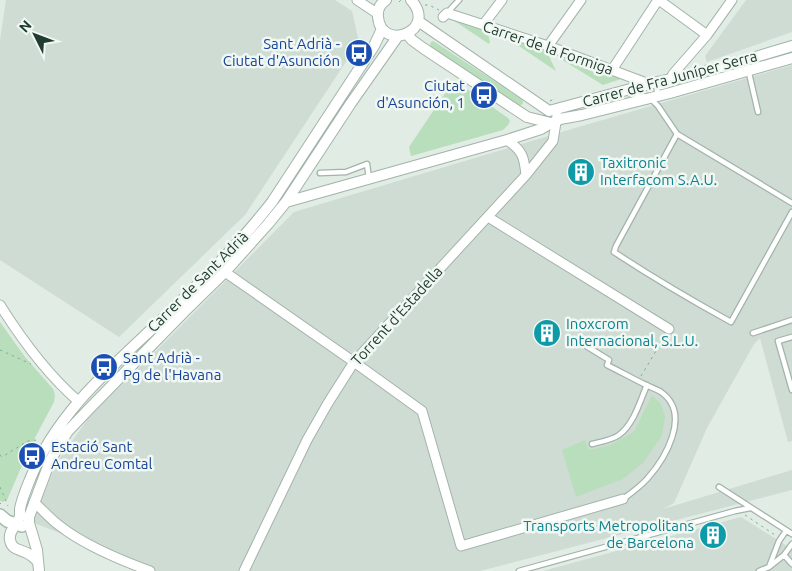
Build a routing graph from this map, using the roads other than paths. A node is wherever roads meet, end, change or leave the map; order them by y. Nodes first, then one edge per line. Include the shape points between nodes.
1 (357, 0) edge
2 (411, 0) edge
3 (459, 0) edge
4 (502, 0) edge
5 (582, 0) edge
6 (659, 0) edge
7 (732, 0) edge
8 (382, 1) edge
9 (378, 14) junction
10 (445, 15) joint
11 (418, 21) junction
12 (484, 25) junction
13 (382, 29) junction
14 (403, 35) junction
15 (707, 35) junction
16 (548, 46) junction
17 (792, 46) edge
18 (792, 58) edge
19 (746, 60) junction
20 (612, 70) junction
21 (748, 71) junction
22 (688, 75) junction
23 (671, 79) junction
24 (649, 84) junction
25 (623, 92) junction
26 (655, 100) junction
27 (562, 108) junction
28 (758, 112) dead end
29 (555, 121) junction
30 (677, 134) junction
31 (507, 140) junction
32 (320, 173) dead end
33 (526, 175) junction
34 (369, 179) junction
35 (286, 202) junction
36 (792, 203) edge
37 (792, 212) edge
38 (488, 217) junction
39 (225, 272) junction
40 (0, 305) edge
41 (792, 320) edge
42 (669, 329) road end
43 (753, 333) dead end
44 (792, 336) edge
45 (583, 344) dead end
46 (354, 362) junction
47 (647, 385) junction
48 (792, 390) edge
49 (78, 401) junction
50 (88, 410) junction
51 (592, 444) dead end
52 (719, 487) dead end
53 (623, 498) joint
54 (34, 502) junction
55 (2, 506) edge
56 (750, 508) junction
57 (20, 509) junction
58 (0, 515) edge
59 (20, 528) junction
60 (786, 530) junction
61 (792, 534) edge
62 (34, 543) junction
63 (792, 544) edge
64 (25, 552) junction
65 (784, 555) junction
66 (792, 564) edge
67 (39, 566) edge
68 (768, 567) junction
69 (150, 571) edge
70 (244, 571) edge
71 (519, 571) edge
72 (760, 571) edge

1 - 9 street
2 - 11 street via 418,10
3 - 10 lane
4 - 12 street
5 - 16 street
6 - 15 street
6 - 20 street
7 - 15 street
8 - 9 street
9 - 13 street
10 - 12 street, Carrer de la Formiga
11 - 14 street, Carrer de Sant Adrià
11 - 27 street, Carrer de Fra Juníper Serra via 549,111
12 - 16 street, Carrer de la Formiga
13 - 14 street via 389,34
13 - 49 street, Carrer de Sant Adrià via 374,46 257,222
14 - 29 street via 527,117
14 - 35 street, Carrer de Sant Adrià via 351,103
15 - 23 street
16 - 20 street, Carrer de la Formiga
17 - 19 street, Carrer de Fra Juníper Serra
18 - 21 street, Carrer de Fra Juníper Serra
19 - 21 lane
19 - 22 street, Carrer de Fra Juníper Serra
20 - 24 street, Carrer de la Formiga
21 - 26 street, Carrer de Fra Juníper Serra
21 - 28 lane
22 - 23 street, Carrer de Fra Juníper Serra
22 - 26 lane via 681,81 657,88
23 - 24 street, Carrer de Fra Juníper Serra
24 - 25 street, Carrer de Fra Juníper Serra
25 - 26 lane
25 - 27 street, Carrer de Fra Juníper Serra
26 - 29 street, Carrer de Fra Juníper Serra
26 - 30 lane
27 - 29 street, Torrent d'Estadella
29 - 31 street, Carrer de Fra Juníper Serra
29 - 33 street, Torrent d'Estadella via 553,141
30 - 36 lane
30 - 37 lane via 614,252 731,322
31 - 33 street via 524,158
31 - 34 street, Carrer de Fra Juníper Serra
32 - 34 lane via 346,172 367,164
33 - 38 street, Torrent d'Estadella
34 - 35 street, Carrer de Fra Juníper Serra
35 - 39 street, Carrer de Sant Adrià
38 - 42 street
38 - 46 street, Torrent d'Estadella
39 - 46 street
39 - 50 street, Carrer de Sant Adrià
40 - 49 street via 36,356
41 - 43 lane
44 - 48 lane via 778,341
45 - 47 lane via 609,360 606,365
46 - 53 street via 422,412 461,546
46 - 70 street, Torrent d'Estadella via 307,440
47 - 51 lane via 624,430 618,436
47 - 53 lane via 671,402 675,411 672,439 646,480
49 - 50 street
49 - 57 street, Carrer de Sant Adrià via 38,458
50 - 54 street, Carrer de Sant Adrià via 59,445
52 - 56 lane
54 - 59 street, Carrer de Sant Adrià via 29,523
54 - 69 street via 71,534 112,556
55 - 57 street via 12,514
56 - 60 lane
56 - 71 lane
57 - 59 street, Carrer de Sant Adrià
58 - 59 main road
59 - 62 street via 34,539
59 - 64 street via 10,536 10,541 18,550
60 - 61 lane
60 - 68 lane
62 - 64 street
62 - 67 street
63 - 65 lane
64 - 67 street
65 - 66 lane
65 - 68 lane
68 - 72 lane

